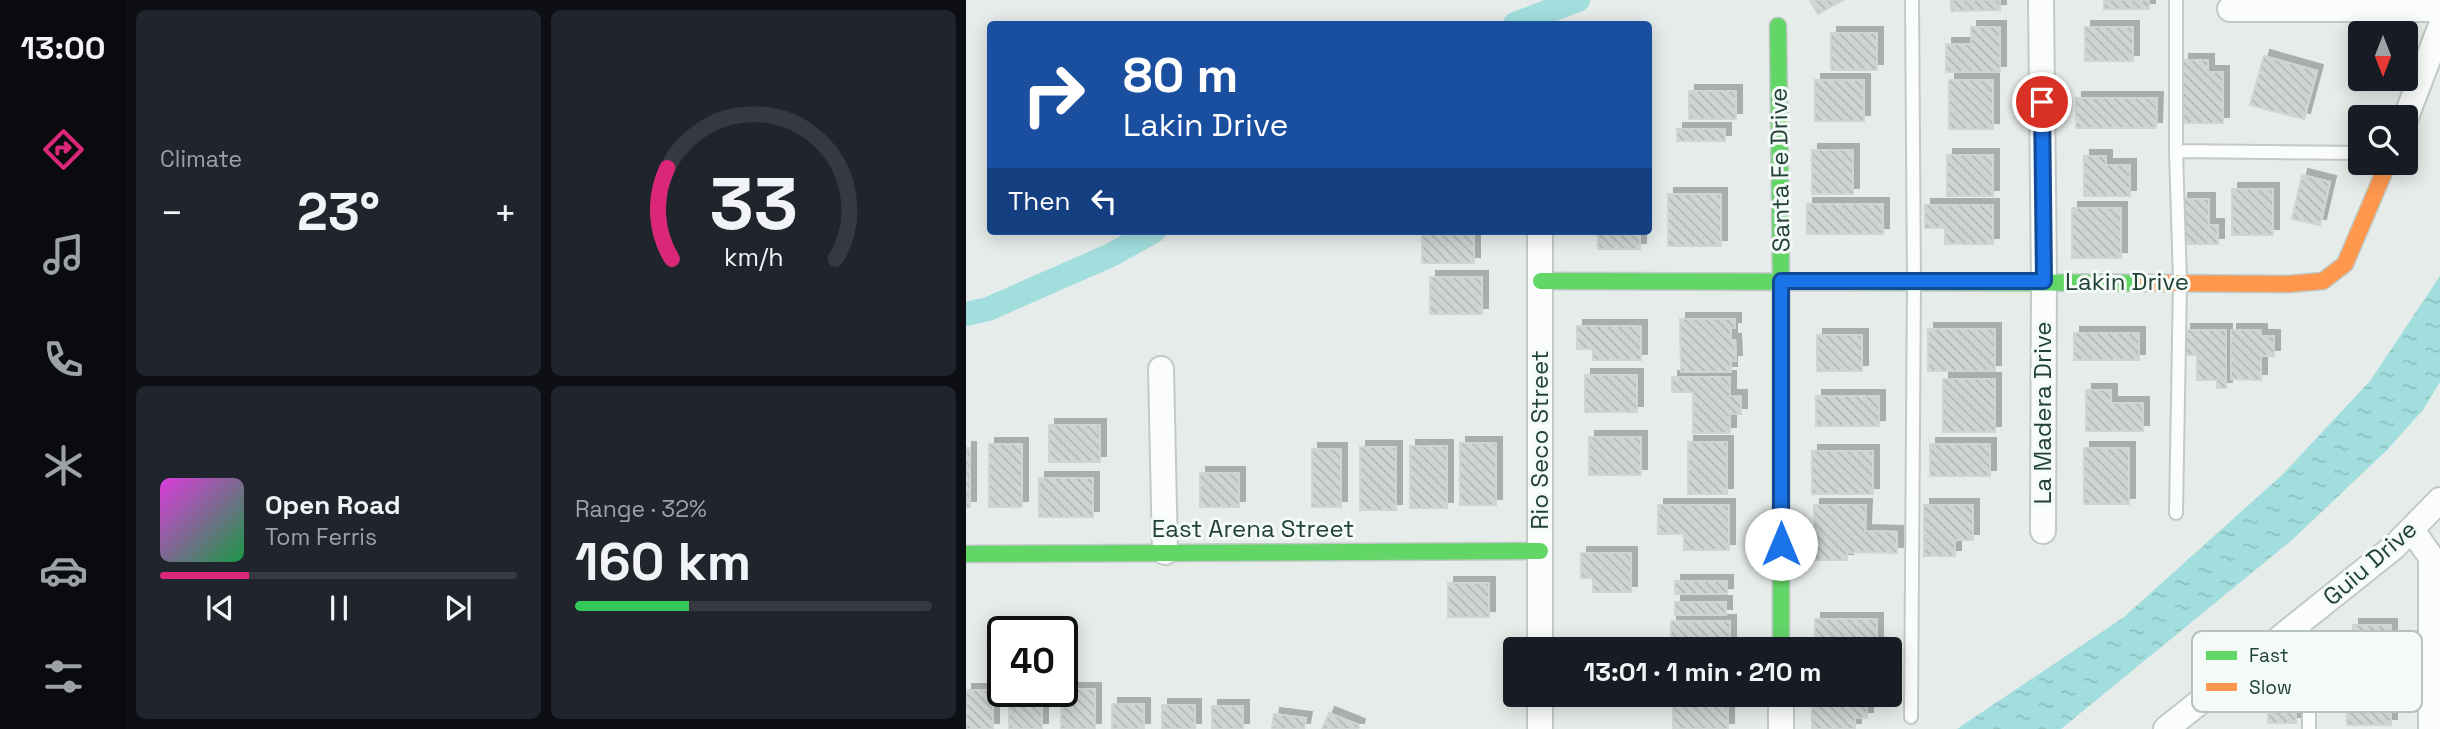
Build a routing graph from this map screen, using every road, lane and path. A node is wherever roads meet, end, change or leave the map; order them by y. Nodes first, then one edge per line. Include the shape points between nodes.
1 (1912, 0) edge
2 (2041, 0) edge
3 (2176, 0) edge
4 (2230, 9) dead end
5 (2440, 9) edge
6 (1778, 26) dead end
7 (2440, 28) edge
8 (2411, 105) edge
9 (2176, 151) junction
10 (2348, 153) edge
11 (2383, 175) edge
12 (1540, 235) edge
13 (1541, 281) junction
14 (1781, 281) junction
15 (2044, 281) junction
16 (1914, 282) junction
17 (2179, 282) junction
18 (1161, 369) dead end
19 (2440, 500) edge
20 (2176, 513) dead end
21 (2412, 530) junction
22 (2043, 531) dead end
23 (1540, 551) junction
24 (1165, 552) junction
25 (966, 555) edge
26 (2294, 627) junction
27 (2289, 631) edge
28 (2297, 631) edge
29 (1540, 637) edge
30 (1781, 637) edge
31 (1540, 707) edge
32 (1781, 707) edge
33 (2192, 709) edge
34 (1911, 717) dead end
35 (2169, 728) edge
36 (1540, 729) edge
37 (1781, 729) edge
38 (2431, 729) edge

1 - 16 lane
2 - 15 street, La Madera Drive
3 - 9 lane
4 - 5 street
6 - 14 street, Santa Fe Drive
7 - 8 street
9 - 10 lane
9 - 17 lane
11 - 17 street, Lakin Drive via 2345,264 2323,281
12 - 13 street, Rio Seco Street
13 - 14 street, Lakin Drive
13 - 23 street, Rio Seco Street
14 - 16 street, Lakin Drive
14 - 30 street, Santa Fe Drive
15 - 16 street, Lakin Drive
15 - 17 street, Lakin Drive
15 - 22 street, La Madera Drive
16 - 34 lane
17 - 20 lane
18 - 24 street
19 - 21 street, Guiu Drive
21 - 26 street, Guiu Drive
21 - 38 street via 2431,557
23 - 24 street, East Arena Street
23 - 29 street, Rio Seco Street
24 - 25 street, East Arena Street
26 - 27 street, Guiu Drive
26 - 28 lane
31 - 36 street
32 - 37 street
33 - 35 street, Guiu Drive

